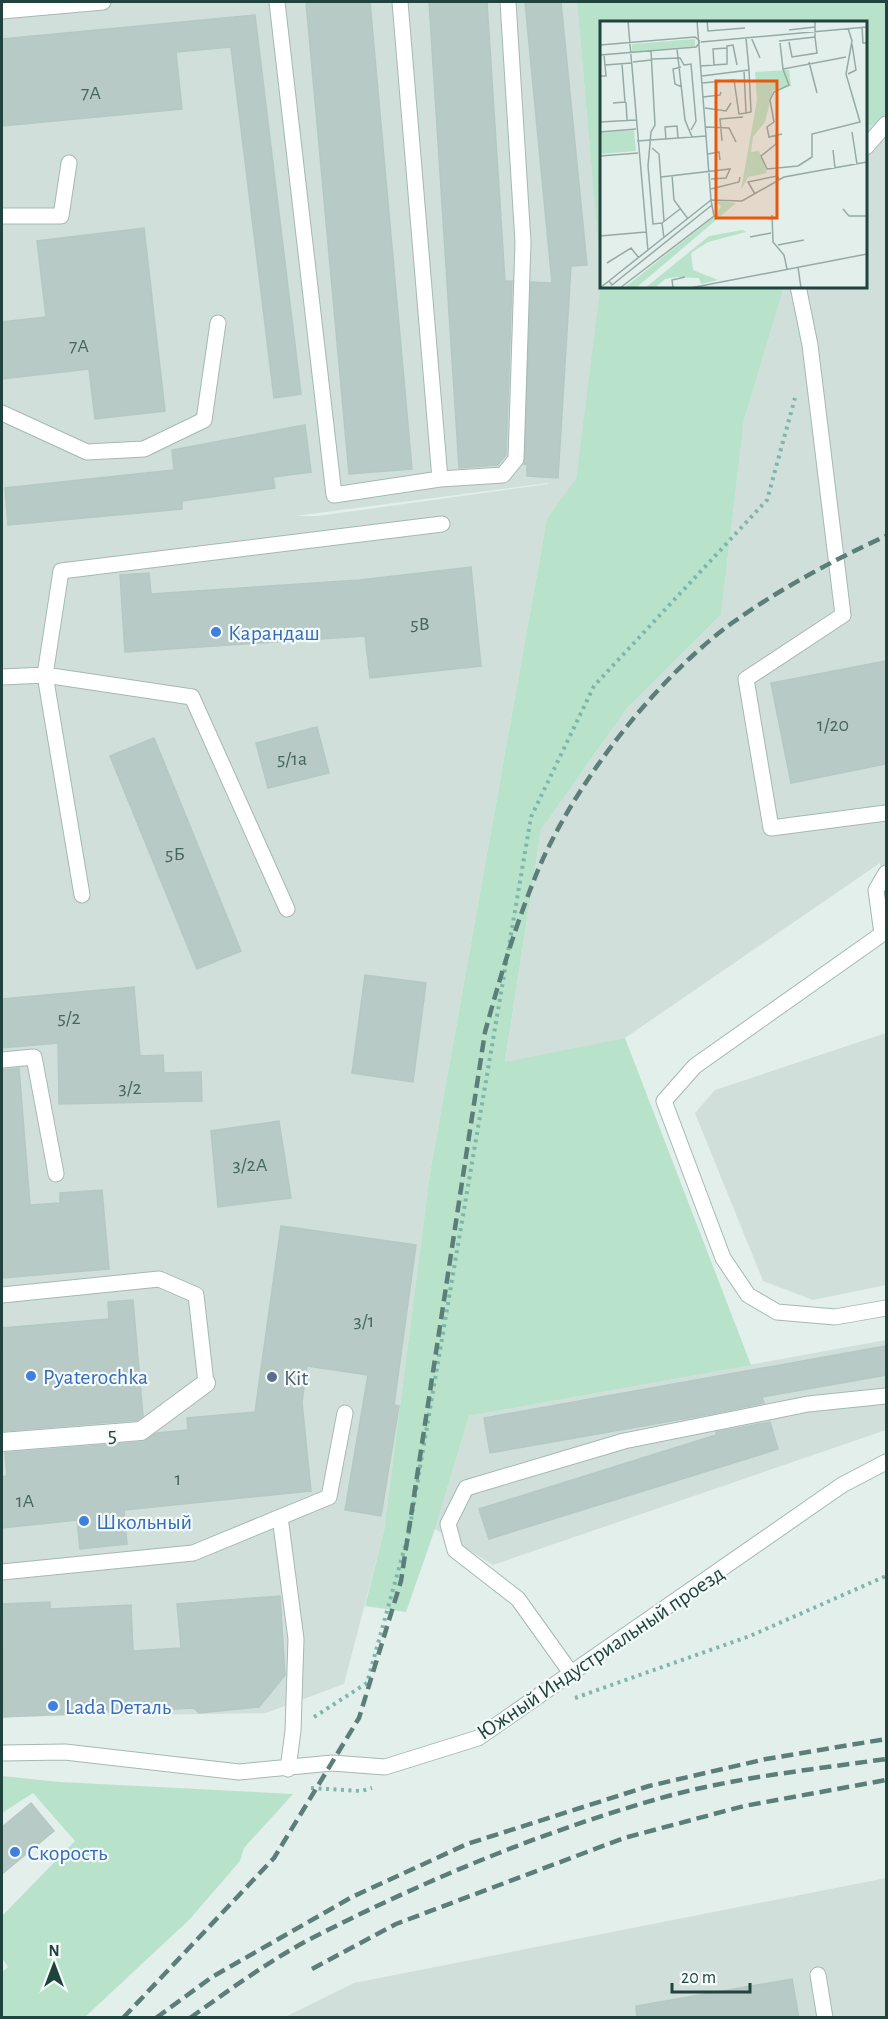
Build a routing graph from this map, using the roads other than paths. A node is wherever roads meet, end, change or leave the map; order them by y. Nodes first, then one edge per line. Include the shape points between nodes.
1 (103, 2) edge
2 (277, 2) edge
3 (400, 2) edge
4 (508, 2) edge
5 (2, 11) edge
6 (886, 124) edge
7 (867, 146) edge
8 (69, 163) dead end
9 (2, 216) edge
10 (798, 288) edge
11 (219, 323) dead end
12 (2, 413) edge
13 (440, 479) junction
14 (442, 524) dead end
15 (45, 675) junction
16 (2, 677) edge
17 (885, 819) edge
18 (886, 873) edge
19 (82, 895) dead end
20 (287, 909) dead end
21 (2, 1060) edge
22 (56, 1174) dead end
23 (2, 1294) edge
24 (886, 1308) edge
25 (206, 1383) joint
26 (886, 1396) edge
27 (345, 1413) dead end
28 (2, 1442) edge
29 (886, 1462) edge
30 (280, 1517) junction
31 (2, 1572) edge
32 (571, 1673) junction
33 (2, 1753) edge
34 (288, 1769) junction
35 (818, 1975) dead end
36 (825, 2018) edge

1 - 5 lane
2 - 13 lane via 334,495
3 - 13 lane
4 - 13 lane via 523,242 516,459 503,475
6 - 7 lane
8 - 9 lane via 61,216
10 - 17 lane via 810,345 843,615 746,679 771,828
11 - 12 lane via 204,420 144,448 87,452
14 - 15 lane via 61,571
15 - 16 lane
15 - 19 lane
15 - 20 lane via 192,697
18 - 24 lane via 876,890 882,934 695,1066 664,1101 723,1258 748,1295 777,1312 836,1317
21 - 22 lane via 34,1057
23 - 25 lane via 159,1279 187,1291 196,1295
25 - 28 street, 5 via 141,1431
26 - 32 lane via 808,1404 624,1442 466,1488 448,1524 455,1550 518,1599
27 - 30 lane via 329,1497
29 - 32 lane, Южный Индустриальный проезд via 842,1485
30 - 31 lane via 193,1553
30 - 34 lane via 296,1639
32 - 34 lane, Южный Индустриальный проезд via 478,1738 385,1767 332,1763
33 - 34 lane, Южный Индустриальный проезд via 65,1752 239,1772
35 - 36 lane

